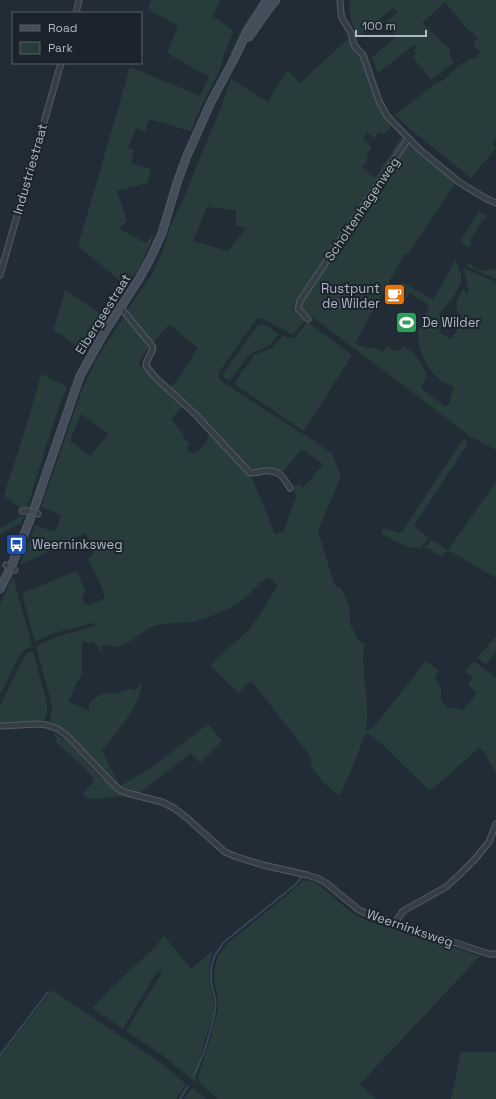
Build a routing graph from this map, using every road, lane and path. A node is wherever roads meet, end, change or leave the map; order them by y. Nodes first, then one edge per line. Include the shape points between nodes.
1 (80, 0) edge
2 (267, 0) edge
3 (276, 0) edge
4 (340, 0) edge
5 (76, 12) edge
6 (235, 57) junction
7 (61, 64) edge
8 (408, 139) junction
9 (496, 203) edge
10 (0, 275) edge
11 (121, 308) junction
12 (308, 319) dead end
13 (290, 488) dead end
14 (22, 511) dead end
15 (36, 513) junction
16 (0, 589) edge
17 (0, 726) edge
18 (496, 824) edge
19 (395, 923) junction
20 (496, 954) edge

1 - 5 street
2 - 6 main road, Eibergsestraat
3 - 6 main road, Eibergsestraat
4 - 8 street via 342,18 352,33 354,45 363,55 379,101 392,122
6 - 11 main road, Eibergsestraat via 194,139 162,233
7 - 10 street, Industriestraat
8 - 9 street via 463,185
8 - 12 street, Scholtenhagenweg via 300,301 298,309
11 - 13 street via 153,347 146,366 156,378 195,414 250,473 273,471 285,480
11 - 15 main road, Eibergsestraat via 80,376
14 - 15 street
15 - 16 main road, Eibergsestraat
17 - 19 street, Weerninksweg via 40,724 58,729 120,790 174,808 225,852 263,865 317,878 359,910
18 - 19 street via 486,845 459,875 440,891 403,911
19 - 20 street, Weerninksweg via 489,954

